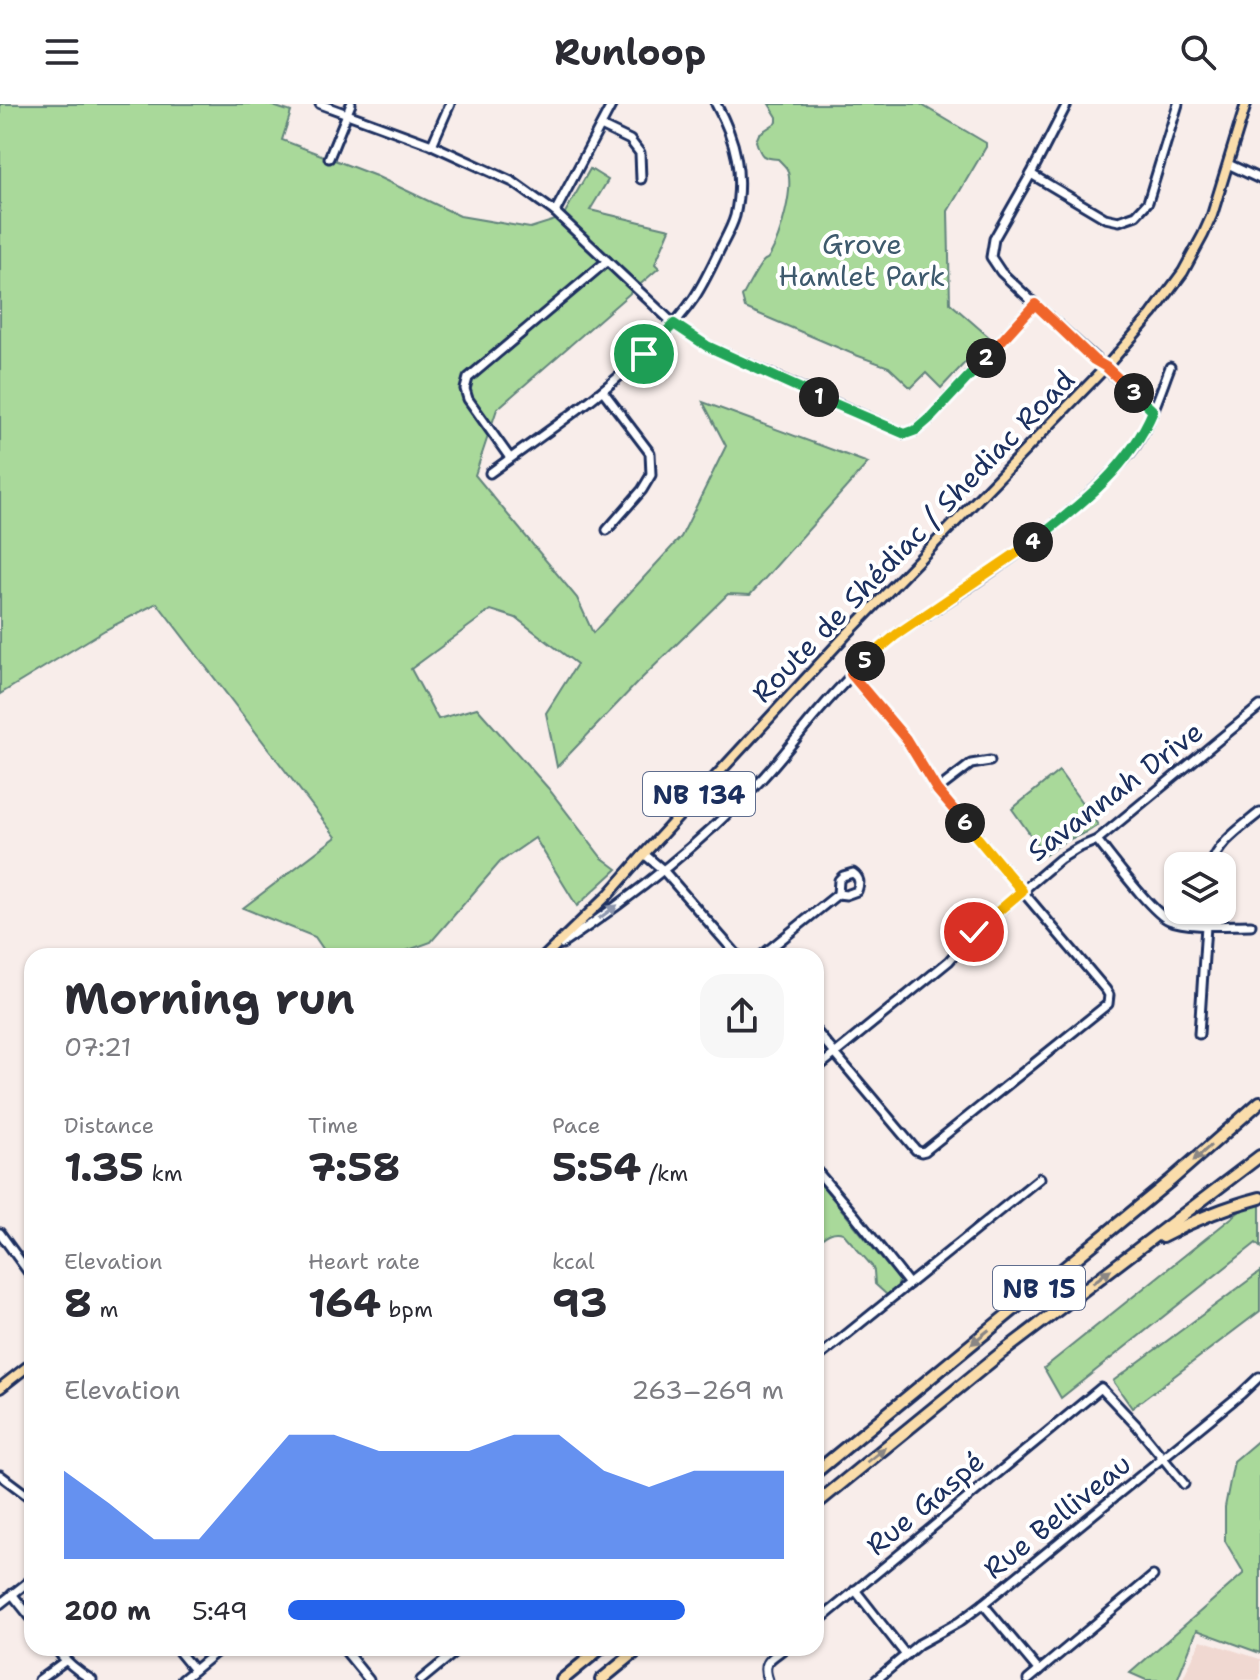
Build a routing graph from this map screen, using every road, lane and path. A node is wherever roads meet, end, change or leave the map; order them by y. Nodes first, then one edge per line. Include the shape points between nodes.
1 (320, 104) edge
2 (351, 104) edge
3 (450, 104) edge
4 (612, 104) edge
5 (716, 104) edge
6 (1067, 104) edge
7 (1178, 104) edge
8 (1246, 104) edge
9 (346, 114) junction
10 (601, 126) junction
11 (432, 145) junction
12 (329, 158) dead end
13 (1228, 164) junction
14 (1031, 174) junction
15 (641, 179) dead end
16 (1260, 179) edge
17 (555, 212) junction
18 (607, 261) junction
19 (1035, 304) junction
20 (674, 324) junction
21 (1106, 367) junction
22 (1170, 367) dead end
23 (603, 391) junction
24 (1153, 411) junction
25 (510, 458) junction
26 (490, 473) dead end
27 (607, 530) dead end
28 (851, 674) junction
29 (1260, 706) edge
30 (990, 761) dead end
31 (937, 790) junction
32 (1260, 812) edge
33 (1097, 840) junction
34 (1217, 852) edge
35 (644, 854) junction
36 (663, 870) junction
37 (1022, 891) junction
38 (838, 894) dead end
39 (1164, 918) edge
40 (1206, 924) joint
41 (1251, 925) dead end
42 (553, 948) edge
43 (556, 948) edge
44 (731, 948) edge
45 (771, 948) edge
46 (1199, 1034) dead end
47 (824, 1041) edge
48 (835, 1054) junction
49 (824, 1063) edge
50 (1260, 1102) edge
51 (1260, 1156) edge
52 (1040, 1178) dead end
53 (824, 1179) edge
54 (1260, 1198) edge
55 (0, 1233) edge
56 (1132, 1254) junction
57 (24, 1266) edge
58 (909, 1284) junction
59 (824, 1353) edge
60 (24, 1369) edge
61 (1259, 1377) edge
62 (0, 1388) edge
63 (1163, 1458) junction
64 (824, 1465) edge
65 (0, 1475) edge
66 (1184, 1484) dead end
67 (24, 1493) edge
68 (824, 1497) edge
69 (1153, 1576) dead end
70 (24, 1585) edge
71 (855, 1590) junction
72 (12, 1594) junction
73 (0, 1604) edge
74 (983, 1604) junction
75 (24, 1609) edge
76 (824, 1616) edge
77 (906, 1655) junction
78 (61, 1656) edge
79 (183, 1656) edge
80 (211, 1656) edge
81 (350, 1656) edge
82 (450, 1656) edge
83 (591, 1656) edge
84 (630, 1656) edge
85 (776, 1656) edge
86 (65, 1661) junction
87 (194, 1670) junction
88 (1039, 1671) junction
89 (39, 1680) edge
90 (92, 1680) edge
91 (182, 1680) edge
92 (369, 1680) edge
93 (421, 1680) edge
94 (562, 1680) edge
95 (601, 1680) edge
96 (768, 1680) edge
97 (876, 1680) edge
98 (1028, 1680) edge

1 - 9 street
2 - 9 street
3 - 11 street
4 - 10 street
5 - 20 street via 737,153 734,218 711,268
6 - 14 street
7 - 14 street via 1148,202 1136,215 1119,221 1105,218
8 - 13 main road, Route de Shédiac / Shediac Road / NB 134
9 - 11 street
9 - 12 street
10 - 15 street via 630,140 640,153
10 - 17 street
11 - 17 street via 513,182
13 - 16 street
13 - 21 main road, Route de Shédiac / Shediac Road / NB 134 via 1212,215 1183,272
14 - 19 street via 994,239 991,257
17 - 18 street
18 - 20 street
18 - 25 street via 468,378 468,399
19 - 20 street via 931,417 905,434 707,346
19 - 21 street
20 - 23 street
21 - 24 street
21 - 35 main road, Route de Shédiac / Shediac Road / NB 134 via 845,636
22 - 24 street
23 - 25 street
23 - 27 street via 650,453 651,475
24 - 28 street via 1134,448 1074,509 1019,553 896,635
25 - 26 street
28 - 31 street via 906,739
28 - 36 street via 757,785
29 - 33 street, Savannah Drive
30 - 31 street via 971,764
31 - 37 street
32 - 34 street
33 - 37 street, Savannah Drive via 1060,859
33 - 39 street
35 - 36 street
35 - 42 main road, Route de Shédiac / Shediac Road / NB 134
43 -> 36 street
36 - 44 street
37 - 48 street, Savannah Drive via 949,961
37 - 48 street via 1106,990 1108,1004 921,1152
38 - 45 street
40 - 41 street
40 - 46 street
47 - 48 street
48 - 49 street, Savannah Drive
50 -> 64 highway, NB 15
51 - 56 highway, NB 15
52 - 58 street
53 - 58 street
54 - 56 highway via 1190,1222
55 - 57 street
68 -> 56 highway, NB 15
58 - 59 street
60 - 62 main road
61 - 63 street, Rue Belliveau
63 - 66 street
63 - 71 street, Rue Gaspé via 1101,1388
63 - 74 street, Rue Belliveau
65 - 67 street
69 - 88 street
70 - 72 street
71 - 76 street, Rue Gaspé
71 - 77 street
72 - 73 street
72 - 75 street
74 - 77 street, Rue Belliveau
74 - 88 street
77 - 97 street, Rue Belliveau
78 - 86 street
79 - 87 street
80 - 87 street
81 - 92 street
82 - 93 street
83 - 94 highway
84 - 95 highway
85 - 96 street via 764,1670
86 - 89 street
86 - 90 street
87 - 91 street
88 - 98 street

